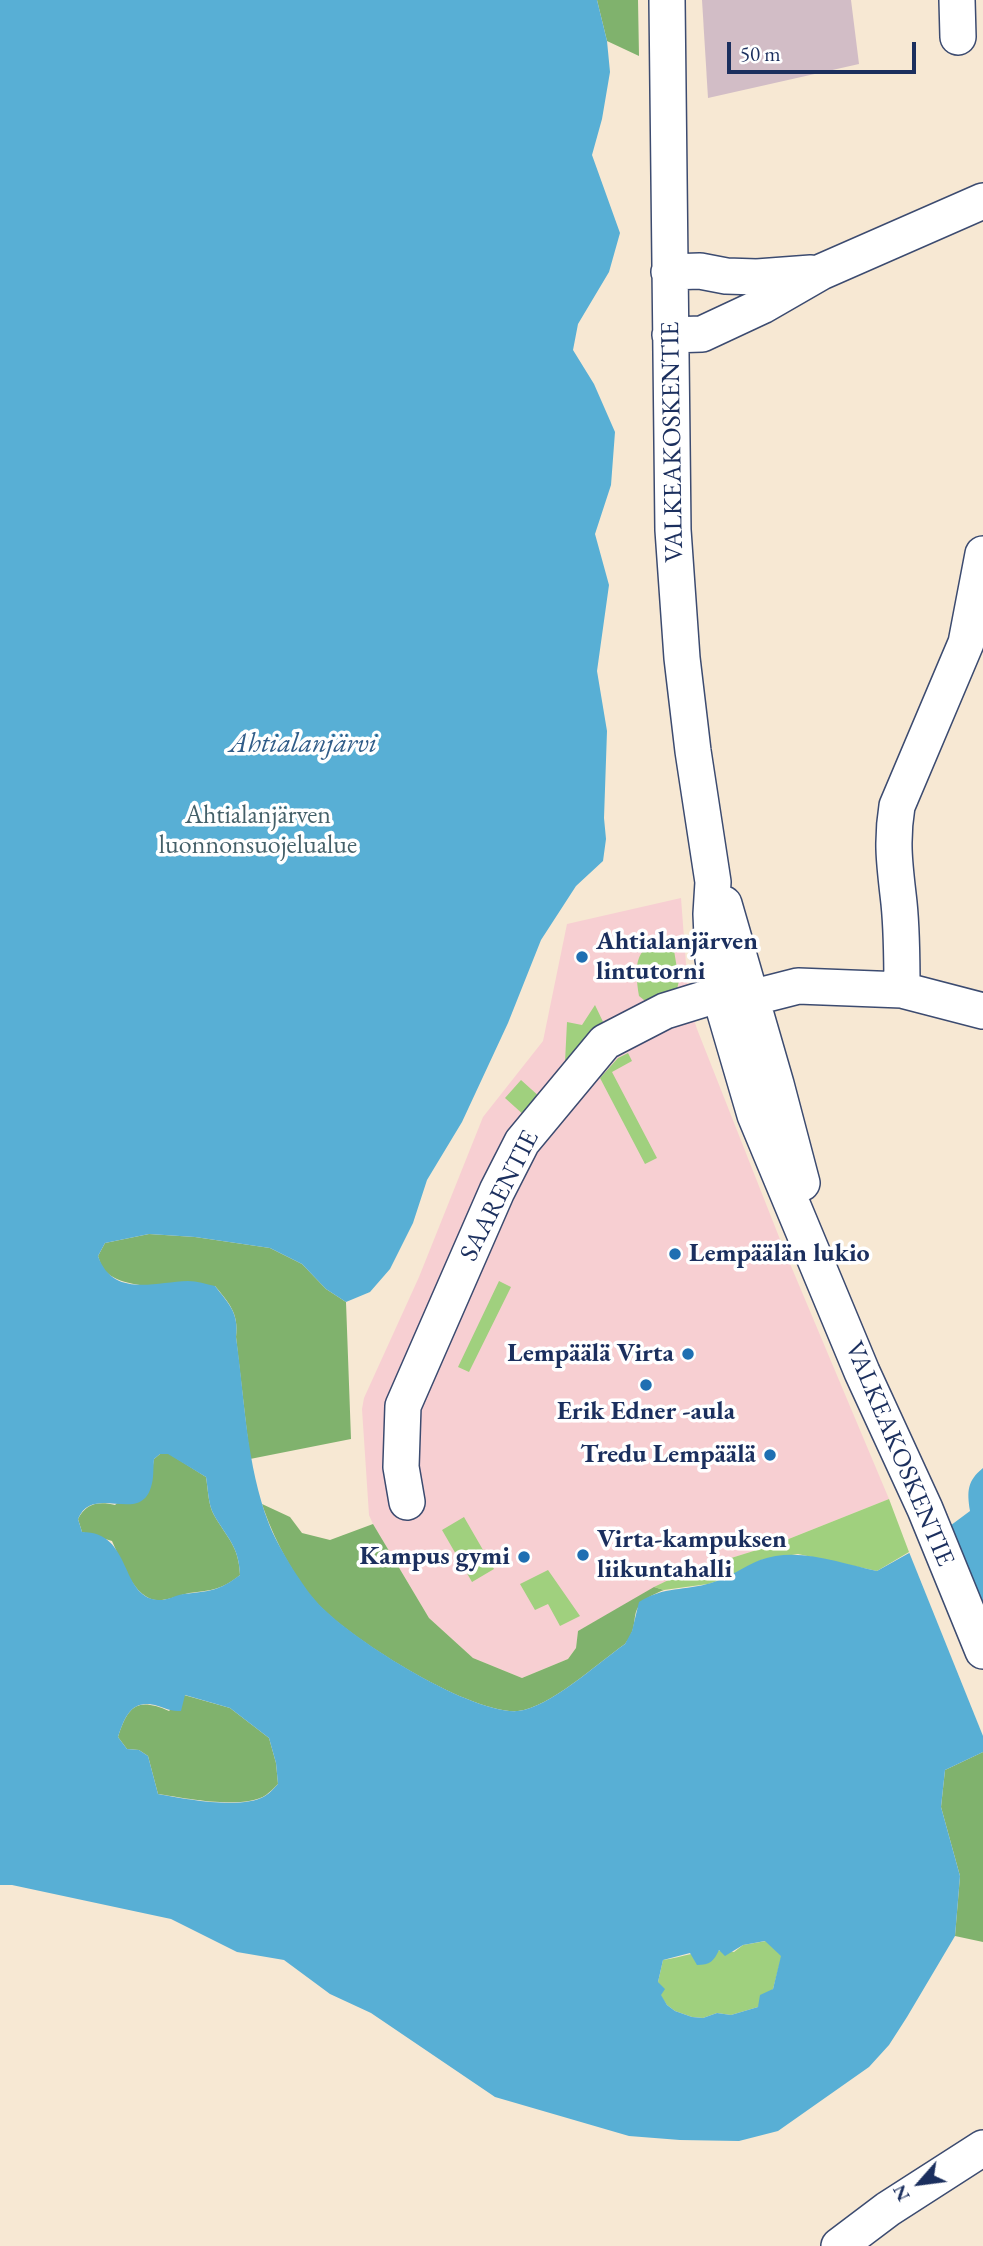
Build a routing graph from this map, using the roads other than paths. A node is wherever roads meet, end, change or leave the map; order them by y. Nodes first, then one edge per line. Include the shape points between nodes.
1 (667, 0) edge
2 (957, 0) edge
3 (958, 37) dead end
4 (983, 201) edge
5 (669, 272) junction
6 (821, 272) junction
7 (670, 335) junction
8 (983, 554) edge
9 (902, 990) junction
10 (736, 996) junction
11 (983, 1011) edge
12 (407, 1502) dead end
13 (983, 1651) edge
14 (983, 2148) edge
15 (839, 2246) edge

1 - 5 street, VALKEAKOSKENTIE
2 - 3 street
4 - 6 street
5 - 6 street via 757,277
5 - 7 street, VALKEAKOSKENTIE
6 - 7 street via 702,334
7 - 10 street, VALKEAKOSKENTIE via 673,530 682,658 713,882 727,908
8 - 9 street via 966,643 897,806 893,855
9 - 10 street, SAARENTIE via 798,986
9 - 11 street, SAARENTIE
10 - 12 street, SAARENTIE via 665,1011 605,1042 522,1142 403,1406 401,1467
10 - 13 street, VALKEAKOSKENTIE via 799,1169 816,1258
14 - 15 street via 888,2208

